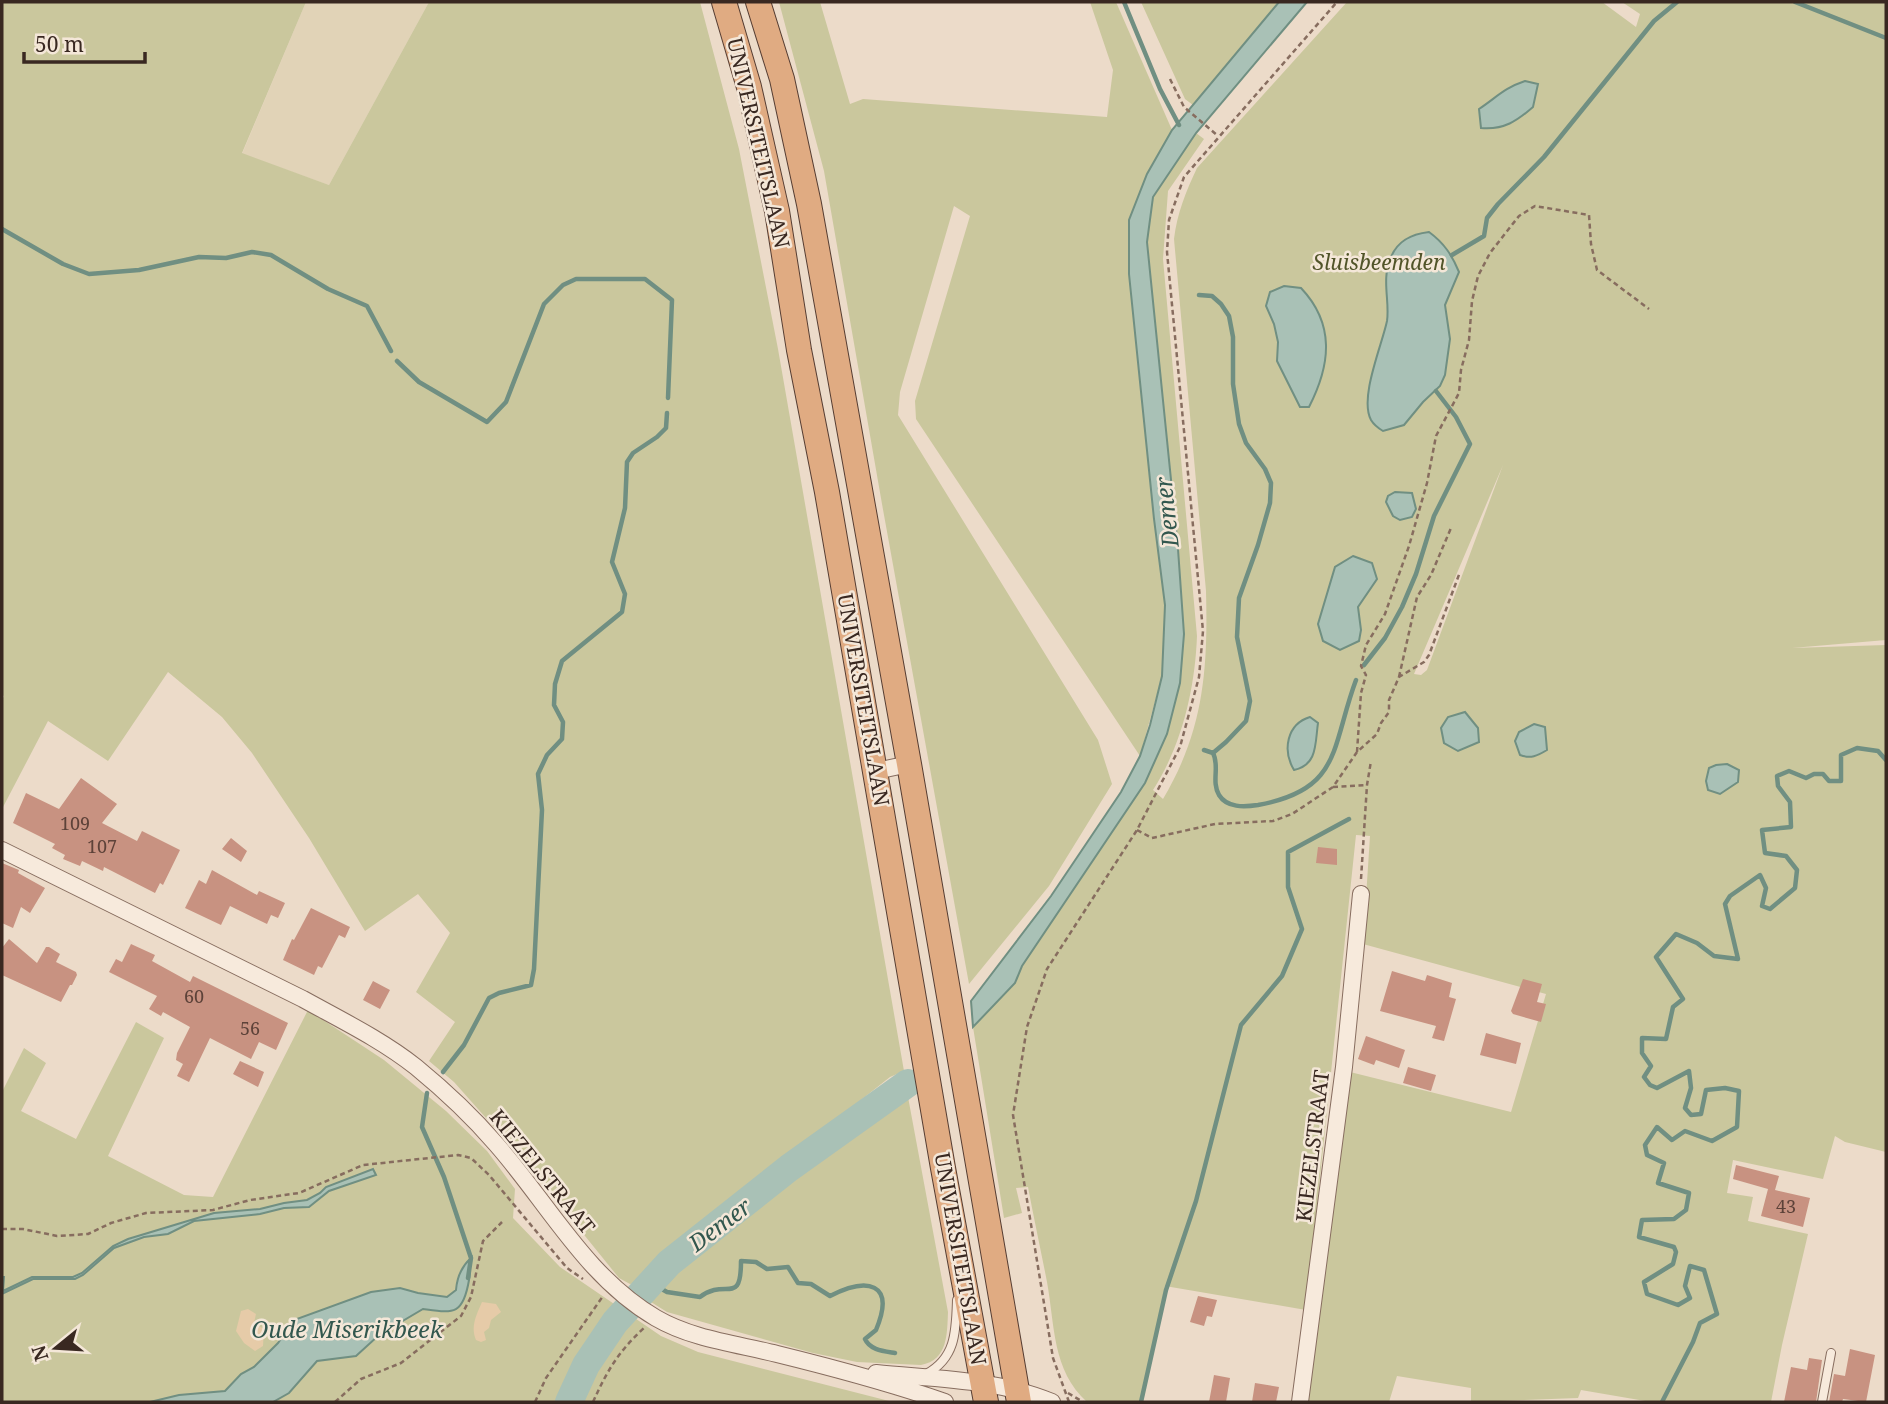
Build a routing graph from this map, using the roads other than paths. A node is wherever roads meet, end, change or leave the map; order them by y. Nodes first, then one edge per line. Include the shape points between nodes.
1 (724, 2) edge
2 (758, 2) edge
3 (909, 764) junction
4 (876, 771) junction
5 (2, 850) edge
6 (1360, 894) road end
7 (958, 1252) junction
8 (1831, 1353) dead end
9 (839, 1369) junction
10 (919, 1377) junction
11 (984, 1393) edge
12 (1018, 1396) edge
13 (945, 1402) edge
14 (1052, 1402) edge
15 (1300, 1402) edge
16 (1822, 1402) edge

1 - 4 highway, UNIVERSITEITSLAAN via 777,211
2 - 3 highway, UNIVERSITEITSLAAN via 782,79 809,204
3 - 4 street
3 - 12 highway, UNIVERSITEITSLAAN
4 - 7 highway, UNIVERSITEITSLAAN
5 - 9 street, KIEZELSTRAAT via 303,999 415,1066 520,1172 611,1293 685,1332
6 - 15 street, KIEZELSTRAAT via 1344,1068
7 - 10 lane via 953,1344 943,1362
7 - 11 highway, UNIVERSITEITSLAAN
8 - 16 lane
9 - 10 street, KIEZELSTRAAT
9 - 13 street, KIEZELSTRAAT
10 - 11 street, KIEZELSTRAAT
11 - 12 street, KIEZELSTRAAT
12 - 14 street, KIEZELSTRAAT

